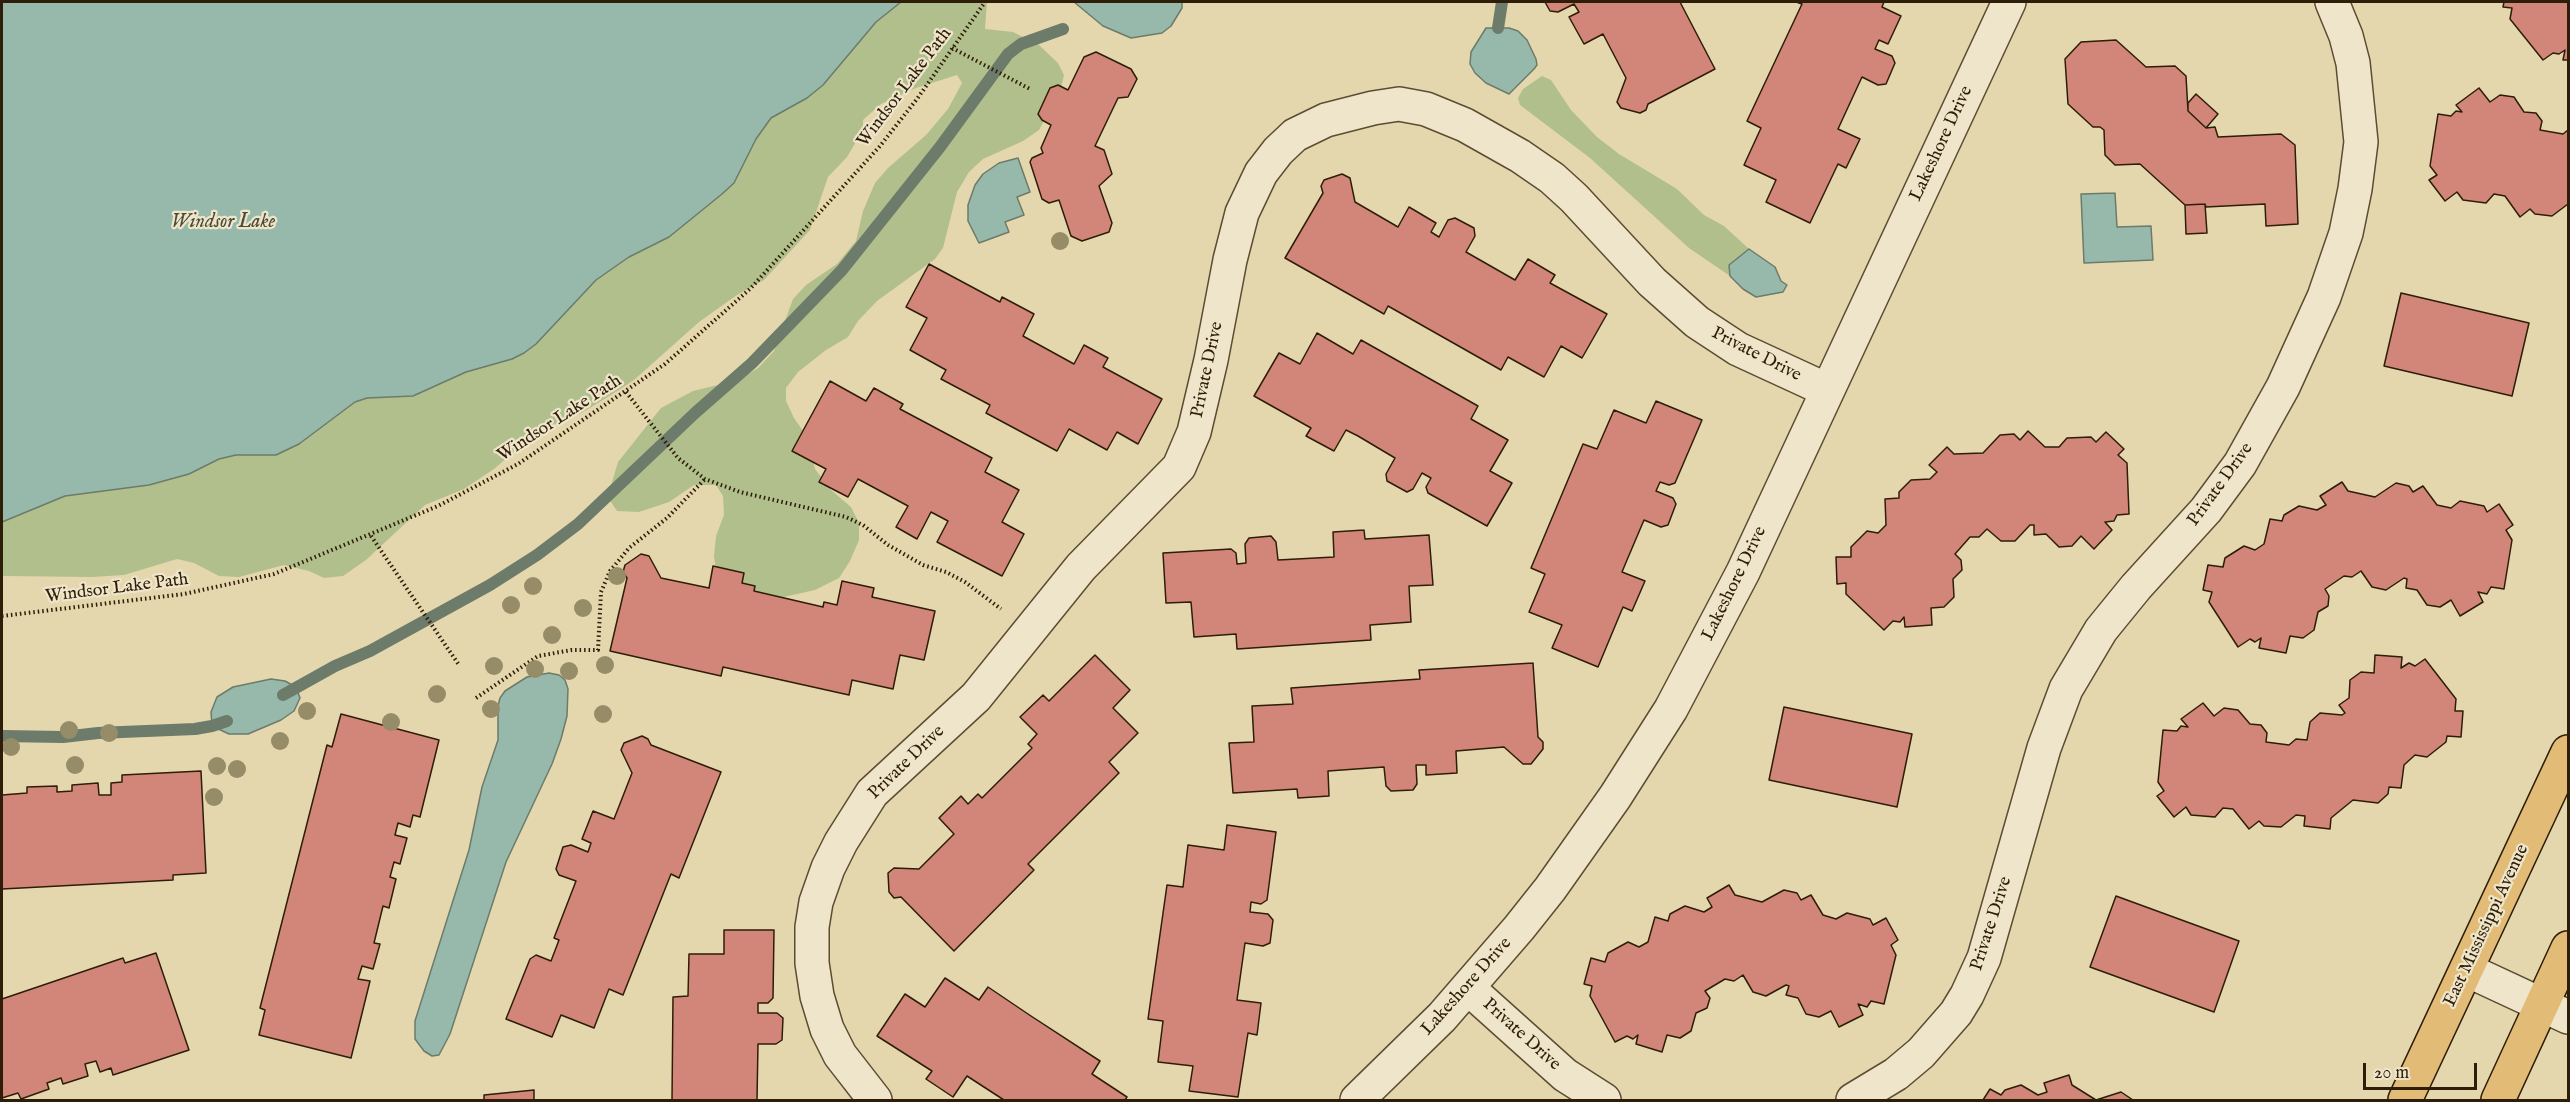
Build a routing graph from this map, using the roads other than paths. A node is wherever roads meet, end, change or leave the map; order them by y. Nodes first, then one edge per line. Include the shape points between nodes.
1 (2009, 2) edge
2 (2332, 2) edge
3 (1827, 390) junction
4 (2568, 752) edge
5 (2568, 948) edge
6 (2467, 970) junction
7 (1468, 988) junction
8 (2555, 1010) edge
9 (875, 1101) edge
10 (1358, 1101) edge
11 (1604, 1101) edge
12 (1853, 1101) edge
13 (2405, 1101) edge
14 (2498, 1101) edge

1 - 3 street, Lakeshore Drive
2 - 12 street, Private Drive via 2353,63 2361,142 2346,232 2324,297 2283,387 2240,464 2206,510 2101,630 2066,689 2044,748 1987,947 1967,995 1921,1053
3 - 7 street, Lakeshore Drive via 1728,603 1671,709 1555,882
3 - 9 street, Private Drive via 1738,349 1697,322 1652,282 1557,183 1526,159 1438,113 1399,104 1373,108 1326,120 1288,141 1251,192 1230,260 1200,407 1184,458 1081,567 965,708 872,793 841,842 821,888 812,944 821,1013 847,1067
4 - 6 main road, East Mississippi Avenue
5 - 8 main road
6 - 8 street
6 - 13 main road, East Mississippi Avenue
7 - 10 street, Lakeshore Drive
7 - 11 street, Private Drive via 1565,1075
8 - 14 main road

